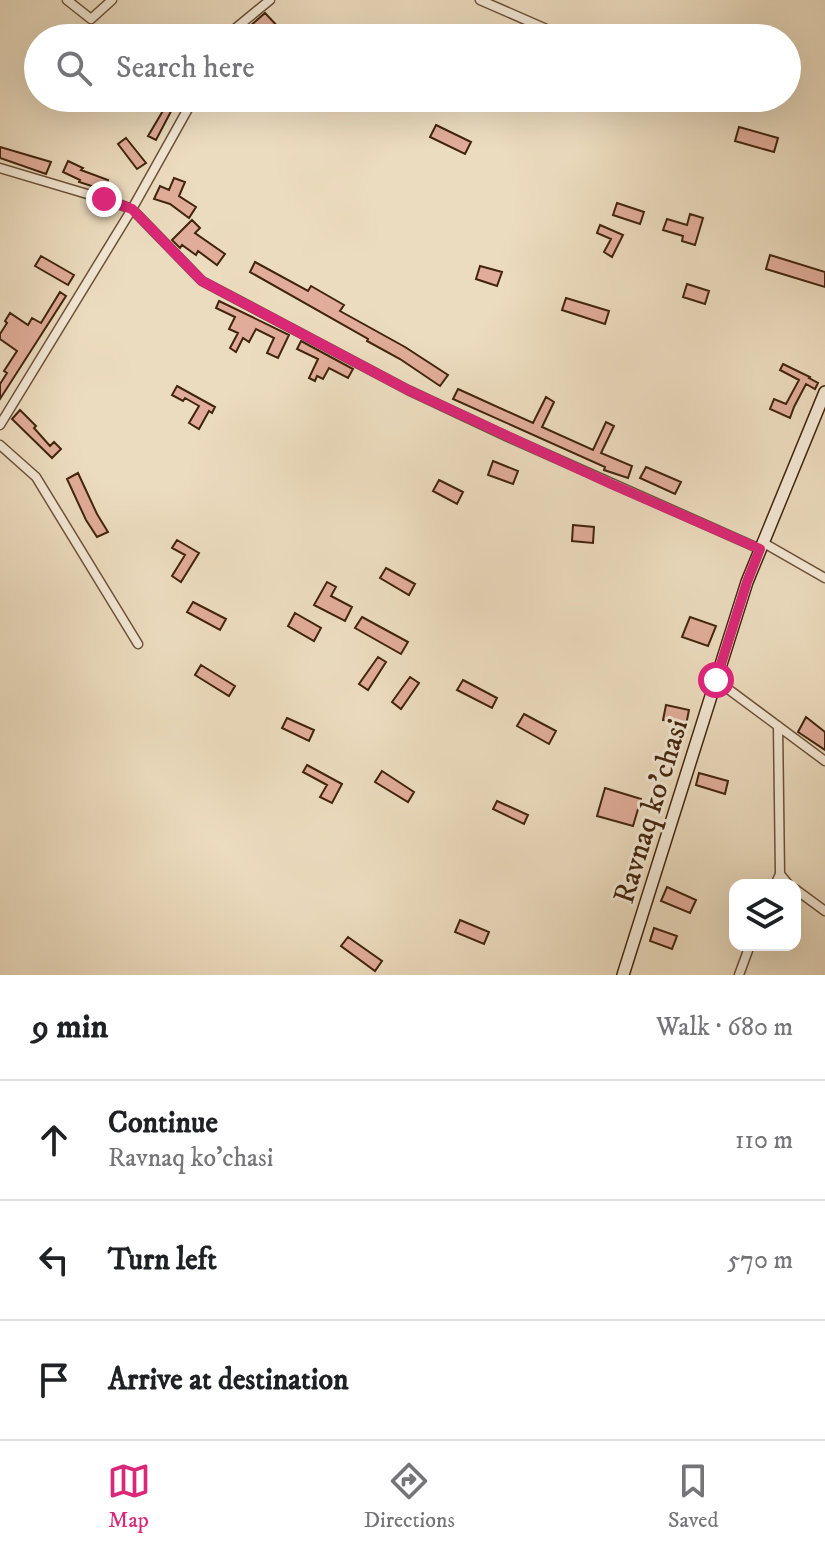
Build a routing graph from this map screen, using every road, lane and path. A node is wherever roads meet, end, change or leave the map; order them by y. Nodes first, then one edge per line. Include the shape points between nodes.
1 (67, 0) edge
2 (112, 0) edge
3 (270, 0) edge
4 (480, 0) edge
5 (241, 24) edge
6 (535, 24) edge
7 (186, 112) edge
8 (0, 168) edge
9 (132, 209) junction
10 (825, 392) edge
11 (0, 425) edge
12 (0, 445) edge
13 (761, 545) junction
14 (825, 578) edge
15 (138, 644) dead end
16 (716, 680) junction
17 (778, 726) junction
18 (825, 761) edge
19 (780, 874) junction
20 (778, 879) edge
21 (784, 879) edge
22 (801, 893) edge
23 (825, 911) edge
24 (748, 951) edge
25 (623, 975) edge
26 (739, 975) edge

1 - 2 street via 91,19
3 - 5 street
4 - 6 street
7 - 9 street
8 - 9 street
9 - 11 street
9 - 13 street via 202,281 408,390
10 - 13 street, Ravnaq ko'chasi
12 - 15 street via 36,477
13 - 14 street
13 - 16 street, Ravnaq ko'chasi
16 - 17 street
16 - 25 street, Ravnaq ko'chasi
17 - 18 street
17 - 19 street
19 - 20 street
19 - 21 street
22 - 23 street
24 - 26 street

